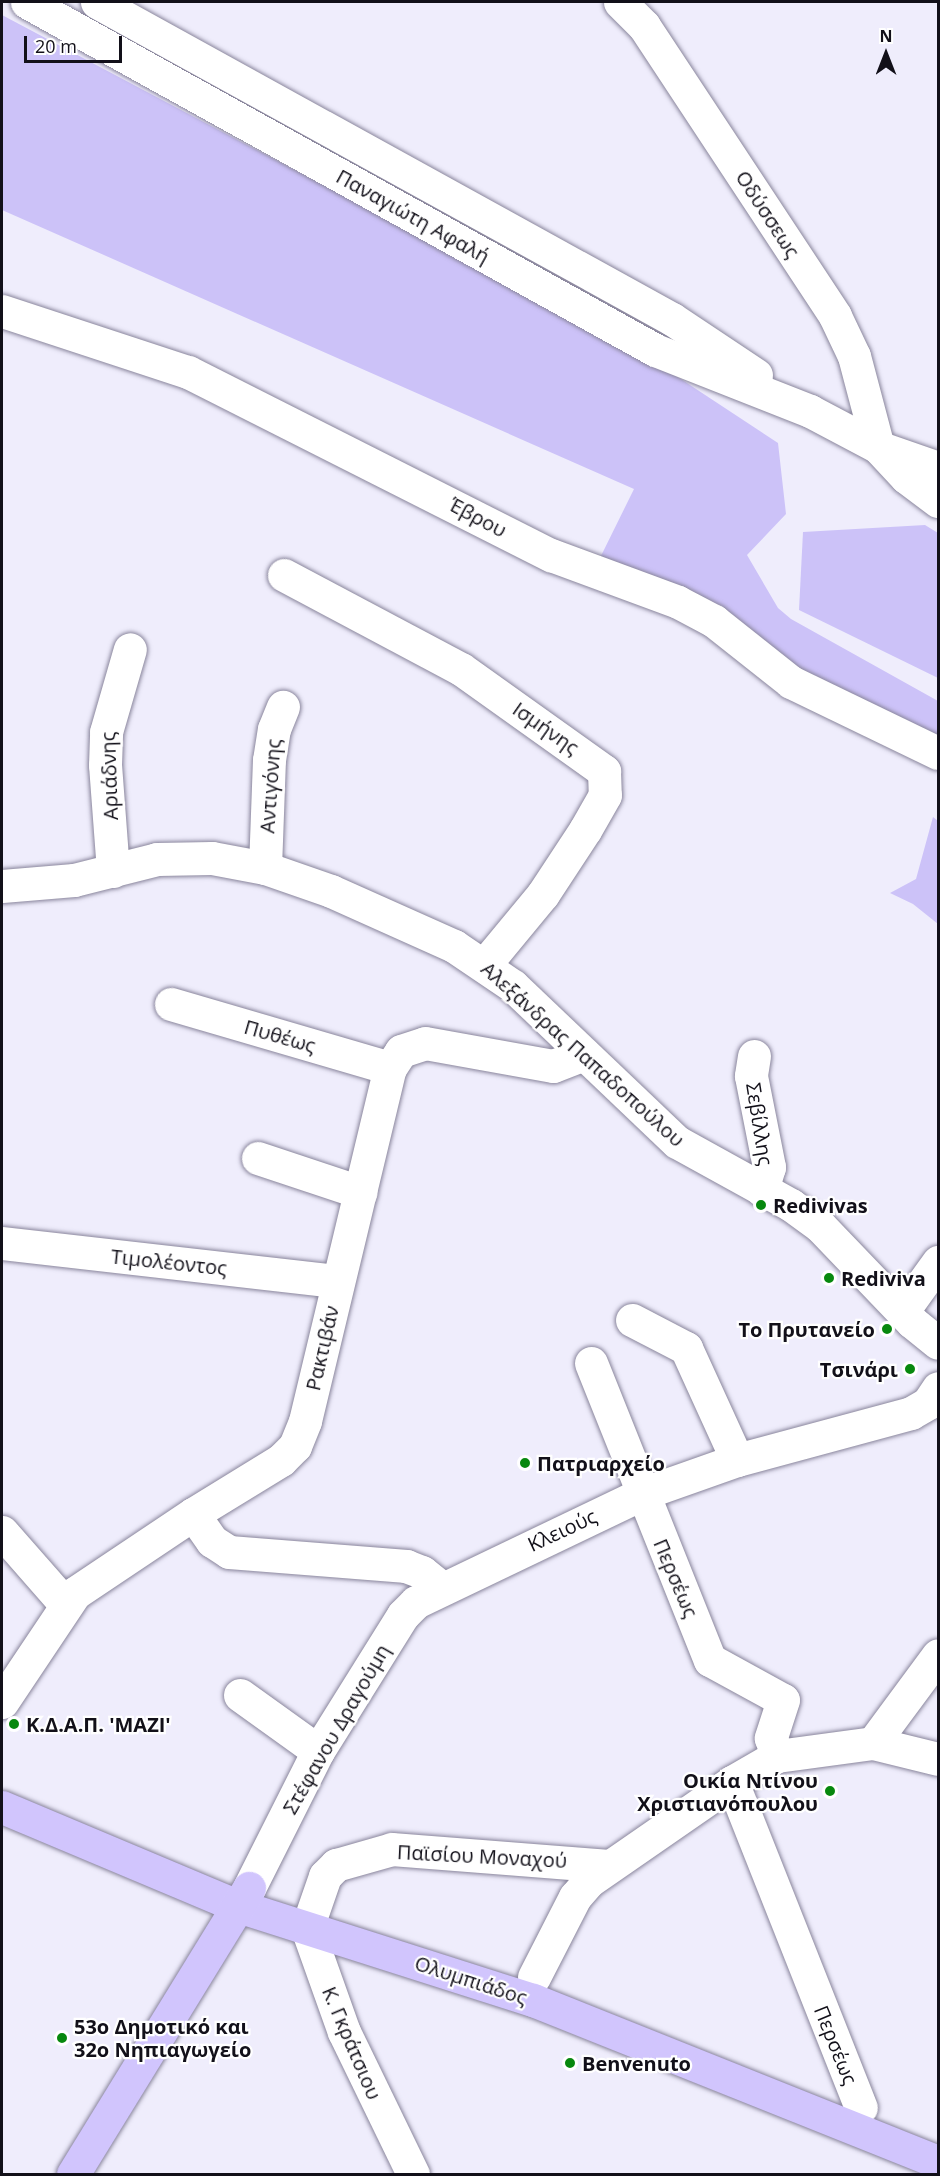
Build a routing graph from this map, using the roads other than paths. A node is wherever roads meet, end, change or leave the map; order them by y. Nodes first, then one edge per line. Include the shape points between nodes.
1 (27, 2) edge
2 (97, 2) edge
3 (620, 2) edge
4 (2, 311) edge
5 (810, 411) junction
6 (878, 447) junction
7 (939, 468) edge
8 (939, 501) edge
9 (284, 575) dead end
10 (130, 649) dead end
11 (284, 707) dead end
12 (939, 753) edge
13 (265, 868) junction
14 (114, 871) junction
15 (2, 886) edge
16 (485, 963) junction
17 (171, 1004) dead end
18 (584, 1054) junction
19 (754, 1056) dead end
20 (390, 1068) junction
21 (258, 1158) dead end
22 (762, 1190) junction
23 (360, 1192) junction
24 (2, 1243) edge
25 (939, 1262) edge
26 (337, 1281) junction
27 (902, 1312) junction
28 (632, 1320) dead end
29 (939, 1343) edge
30 (591, 1363) dead end
31 (939, 1388) edge
32 (737, 1460) junction
33 (641, 1494) junction
34 (193, 1514) junction
35 (2, 1532) edge
36 (442, 1588) junction
37 (65, 1604) junction
38 (939, 1655) edge
39 (240, 1695) dead end
40 (2, 1702) edge
41 (873, 1743) junction
42 (318, 1751) junction
43 (777, 1756) junction
44 (939, 1758) edge
45 (732, 1782) junction
46 (2, 1783) edge
47 (2, 1807) edge
48 (608, 1866) junction
49 (244, 1897) junction
50 (310, 1918) junction
51 (534, 1977) junction
52 (861, 2107) junction
53 (939, 2138) edge
54 (939, 2162) edge
55 (72, 2175) edge
56 (412, 2175) edge

1 - 5 street, Παναγιώτη Αφαλή via 655,350
2 - 5 street, Παναγιώτη Αφαλή via 672,319
3 - 6 street, Οδύσσεως via 644,26 835,316 854,356
4 - 12 street, Έβρου via 188,372 533,547 678,602 714,621 791,682
5 - 6 street, Παναγιώτη Αφαλή
6 - 7 street, Παναγιώτη Αφαλή
6 - 8 street, Παναγιώτη Αφαλή via 906,477
9 - 16 street, Ισμήνης via 461,669 604,771 605,795 585,831 543,894
10 - 14 street, Αριάδνης via 106,732
11 - 13 street, Αντιγόνης via 274,729 269,760
13 - 14 street, Αλεξάνδρας Παπαδοπούλου via 185,856 145,861
13 - 16 street, Αλεξάνδρας Παπαδοπούλου via 382,912
14 - 15 street, Αλεξάνδρας Παπαδοπούλου via 74,880
16 - 18 street, Αλεξάνδρας Παπαδοπούλου
17 - 20 street, Πυθέως
18 - 20 street, Ρακτιβάν via 553,1066 416,1043 401,1052
18 - 22 street, Αλεξάνδρας Παπαδοπούλου via 677,1142
19 - 22 street, Σεβίλλης via 751,1076 769,1167
20 - 23 street, Ρακτιβάν
21 - 23 street
22 - 27 street, Αλεξάνδρας Παπαδοπούλου via 820,1226
23 - 26 street, Ρακτιβάν
24 - 26 street, Τιμολέοντος
25 - 27 street
26 - 34 street, Ρακτιβάν via 305,1421 295,1446 281,1460
27 - 29 street, Αλεξάνδρας Παπαδοπούλου
28 - 32 street via 686,1348
30 - 33 street, Περσέως
31 - 32 street, Κλειούς via 928,1403 910,1413
32 - 33 street, Κλειούς
33 - 36 street, Κλειούς
33 - 43 street, Περσέως via 710,1660 783,1700 771,1738
34 - 36 street via 212,1541 229,1552 405,1566 422,1572
34 - 37 street, Ρακτιβάν via 104,1572
35 - 37 street
36 - 42 street, Στέφανου Δραγούμη via 403,1615
37 - 40 street, Ρακτιβάν
38 - 41 street
39 - 42 street
41 - 43 street
41 - 44 street
42 - 49 street, Στέφανου Δραγούμη
43 - 45 street
45 - 48 street
45 - 52 street, Περσέως
46 - 49 main road, Ολυμπιάδος
47 - 49 main road, Ολυμπιάδος
48 - 50 street, Παϊσίου Μοναχού via 392,1849 336,1865 325,1876
48 - 51 street via 575,1897
49 - 50 main road, Ολυμπιάδος
49 - 55 main road
50 - 51 main road, Ολυμπιάδος
50 - 54 main road, Ολυμπιάδος via 532,2000
50 - 56 street, Κ. Γκράτσιου via 344,2032
51 - 52 main road, Ολυμπιάδος
52 - 53 main road, Ολυμπιάδος

